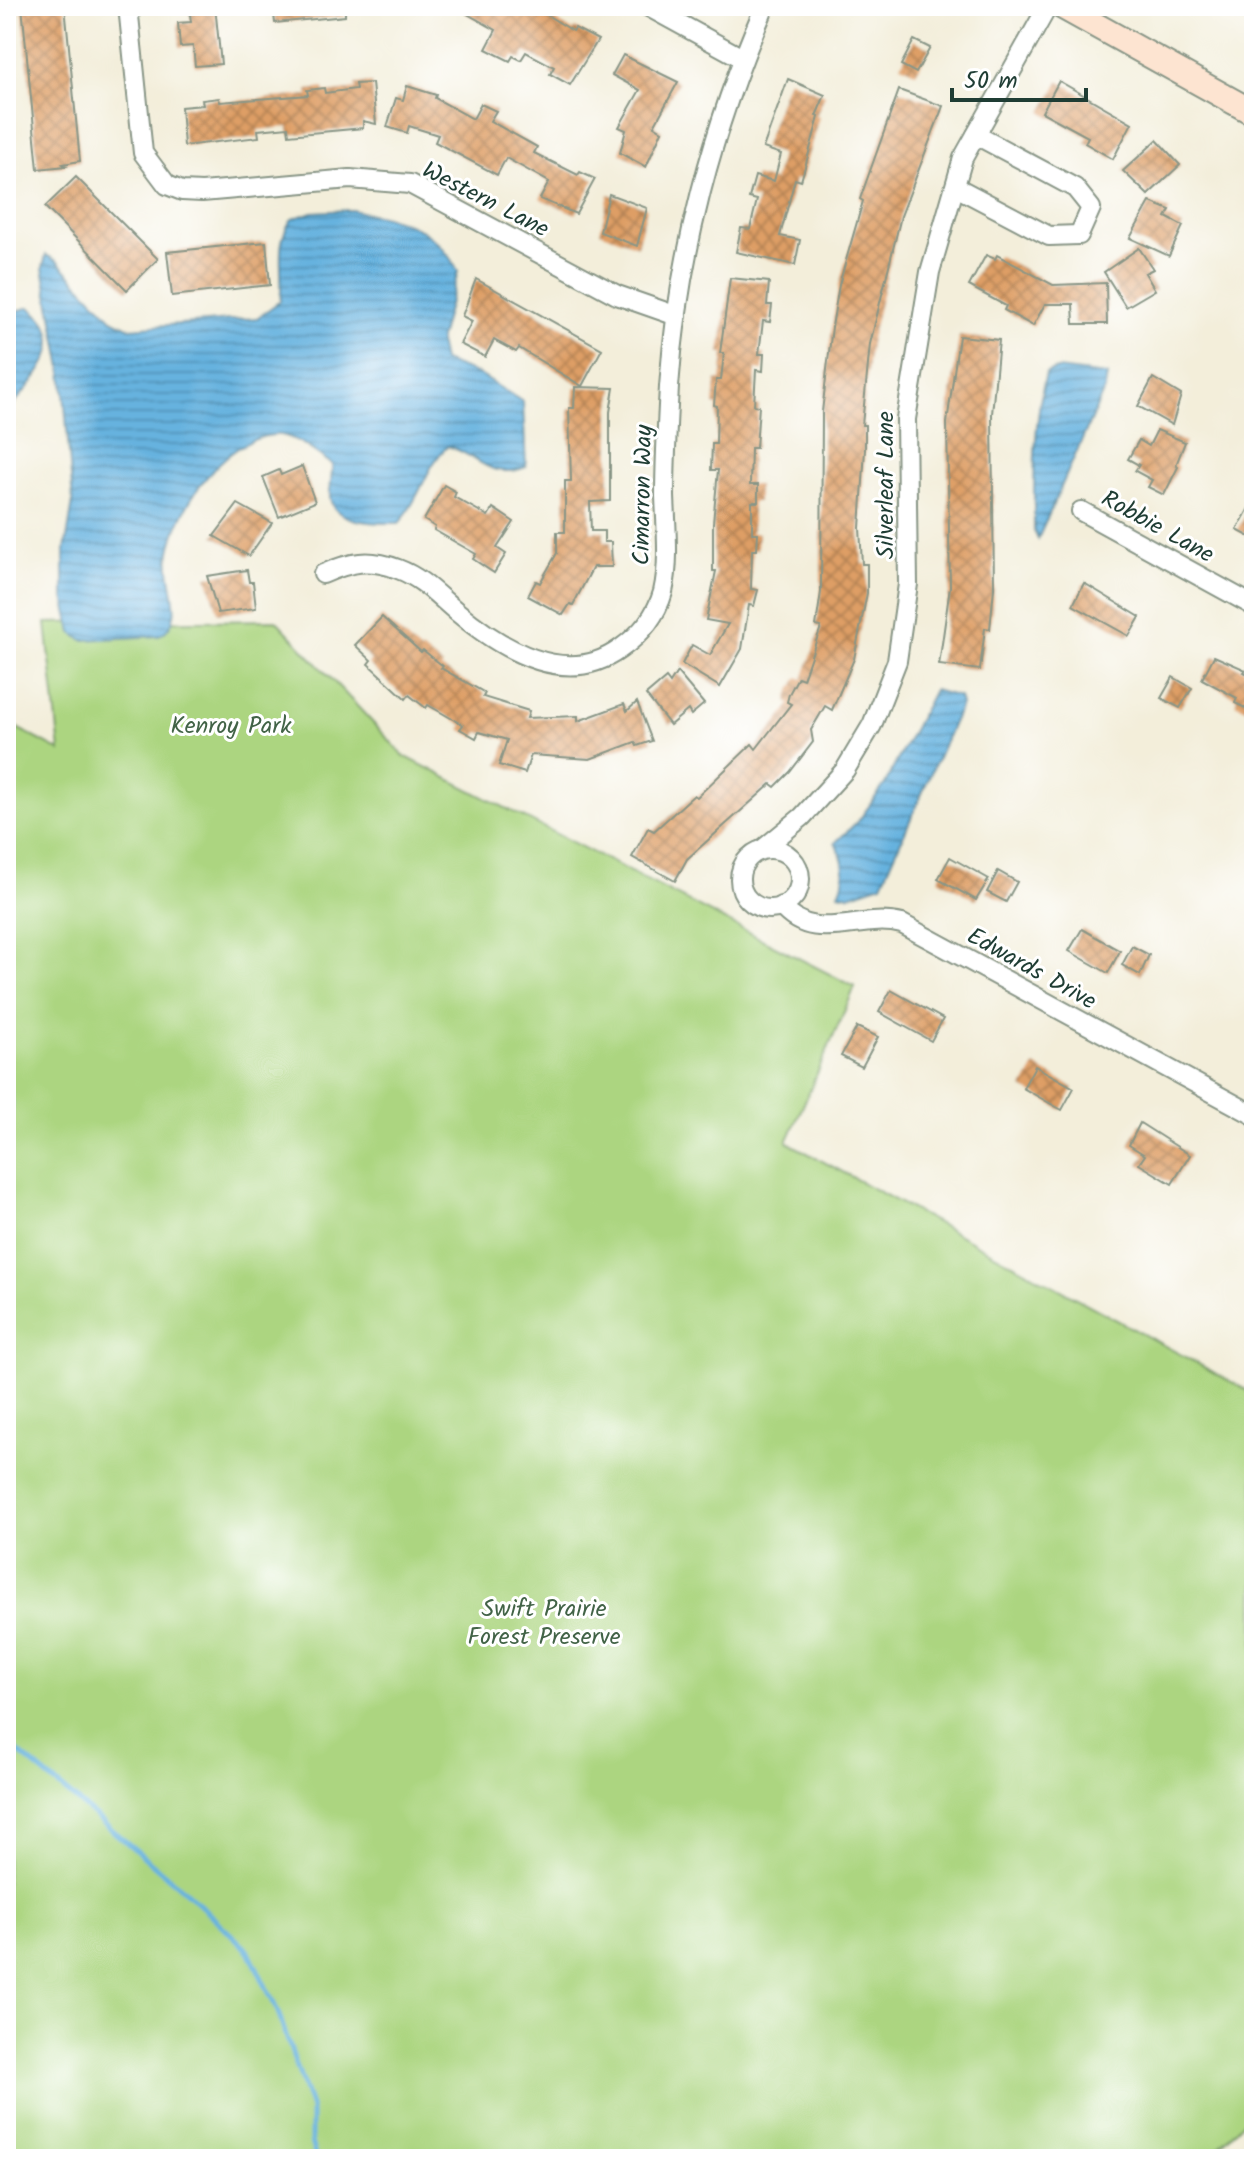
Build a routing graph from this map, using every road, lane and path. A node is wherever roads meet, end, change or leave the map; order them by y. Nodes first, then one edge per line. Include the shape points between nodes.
1 (128, 6) edge
2 (647, 6) edge
3 (765, 6) edge
4 (1048, 6) edge
5 (1061, 6) edge
6 (742, 58) junction
7 (1254, 113) edge
8 (976, 135) junction
9 (956, 187) junction
10 (677, 316) junction
11 (1081, 511) dead end
12 (323, 574) dead end
13 (1254, 606) edge
14 (763, 849) junction
15 (781, 906) junction
16 (1254, 1115) edge

1 - 10 street, Western Lane via 143,153 167,185 202,192 350,179 410,184 617,295
2 - 6 street
3 - 6 street, Cimarron Way
4 - 8 street, Silverleaf Lane
5 - 7 street
6 - 10 street, Cimarron Way via 700,197
8 - 9 street, Silverleaf Lane
8 - 9 street via 1075,188 1091,208 1079,235 1049,236
9 - 14 street, Silverleaf Lane via 930,272 906,419 908,584 897,661 872,725 845,770 813,807
10 - 12 street, Cimarron Way via 665,459 664,589 644,629 617,652 586,664 533,660 480,630 426,584 397,568 352,561
11 - 13 street, Robbie Lane
14 - 15 street via 786,853 799,871 795,894
14 - 15 street, Silverleaf Lane via 745,863 741,886 754,904
15 - 16 street, Edwards Drive via 802,924 821,928 884,920 902,924

